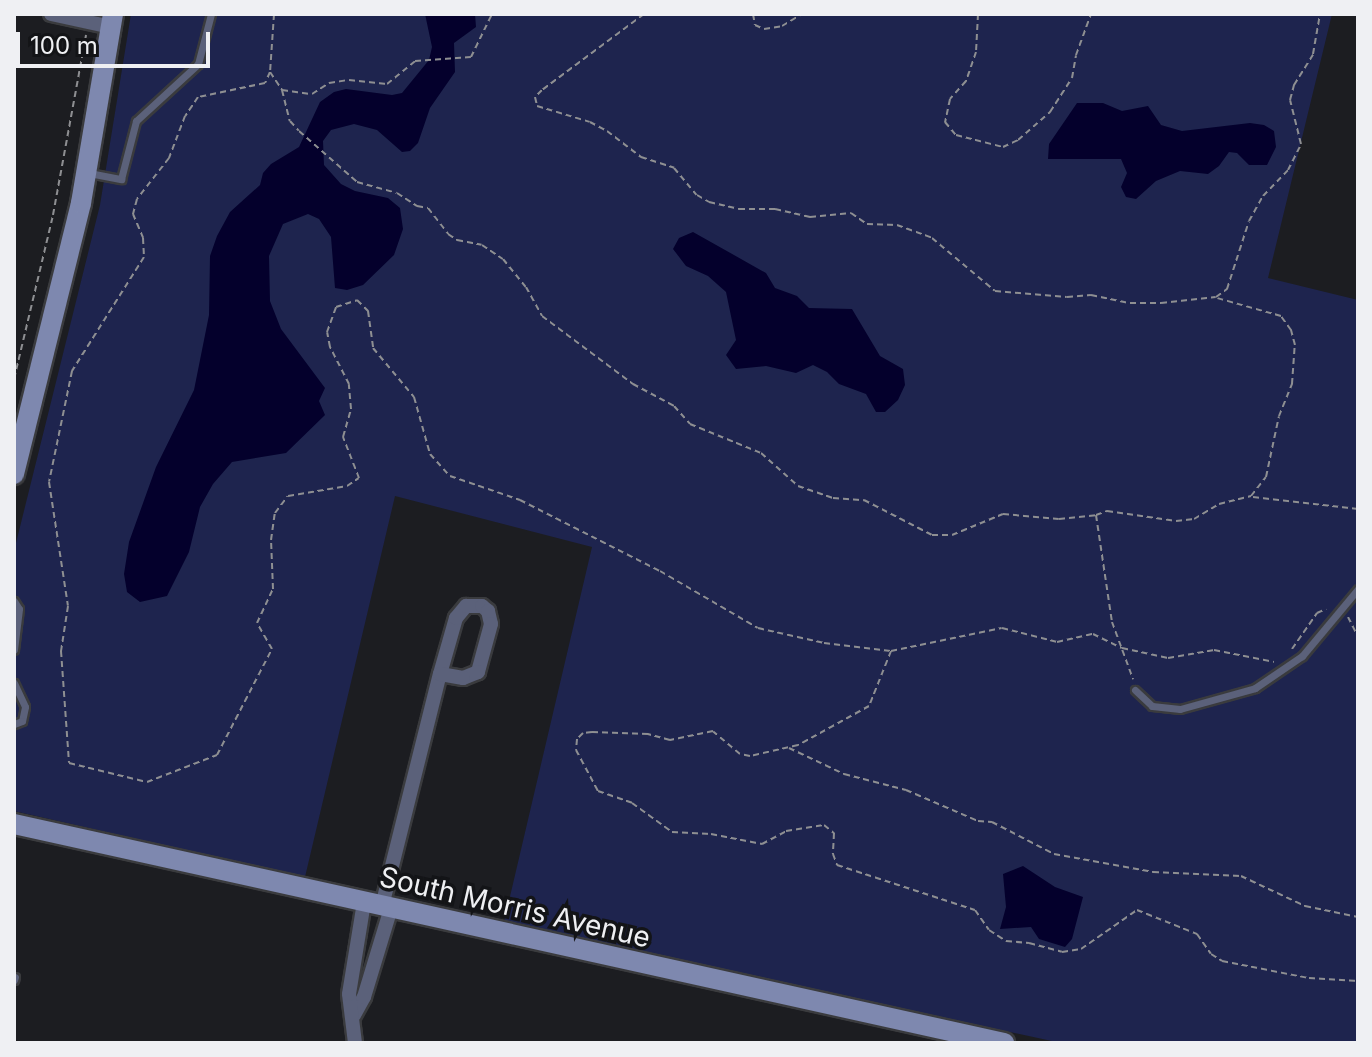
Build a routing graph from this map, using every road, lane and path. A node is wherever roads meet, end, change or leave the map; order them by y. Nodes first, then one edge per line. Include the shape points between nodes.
1 (51, 14) edge
2 (211, 14) edge
3 (274, 14) edge
4 (492, 14) edge
5 (644, 14) edge
6 (753, 14) edge
7 (802, 14) edge
8 (978, 14) edge
9 (1091, 14) edge
10 (1320, 14) edge
11 (112, 20) edge
12 (88, 23) junction
13 (270, 72) junction
14 (282, 90) junction
15 (87, 172) junction
16 (1216, 297) junction
17 (14, 379) edge
18 (14, 474) edge
19 (1251, 496) junction
20 (1358, 509) edge
21 (1096, 515) junction
22 (1358, 589) edge
23 (14, 601) edge
24 (1340, 610) junction
25 (1358, 637) edge
26 (1122, 648) junction
27 (14, 650) edge
28 (891, 651) junction
29 (440, 674) junction
30 (14, 683) edge
31 (1135, 690) joint
32 (14, 724) edge
33 (788, 748) junction
34 (14, 824) edge
35 (379, 906) junction
36 (1358, 917) edge
37 (1358, 981) edge
38 (354, 1015) junction
39 (355, 1043) edge
40 (1004, 1043) edge

1 - 12 street
2 - 15 lane via 198,64 136,121 121,179
3 - 13 path
4 - 14 path via 471,57 421,60 387,84 349,80 329,83 312,94
5 - 16 path via 542,90 535,97 537,106 607,131 641,157 674,168 709,202 810,217 851,213 867,224 897,225 932,238 995,291 1091,295 1130,303
6 - 7 path via 755,25 764,29
8 - 9 path via 976,52 966,81 950,99 945,122 956,135 1003,147 1050,112 1072,78
10 - 16 path via 1313,54 1297,77 1290,100 1301,144 1249,221 1227,289
11 - 12 street
11 - 15 street
12 - 17 path
13 - 14 path
13 - 28 path via 265,83 198,97 185,116 169,158 137,199 133,214 144,257 72,371 49,482 68,606 61,651 69,763 147,782 217,755 272,649 257,623 273,589 275,513 288,496 347,486 359,478 343,437 351,409 349,384 327,332 330,317 345,301 357,300 368,311 373,348 414,397 430,454 450,476 520,500 758,628
14 - 21 path via 290,121 357,182 428,208 448,234 494,253 526,287 542,316 578,346 674,406 690,424 761,453 798,486 833,498 864,500 932,535 952,535 1003,514 1059,519
15 - 18 street
16 - 19 path via 1281,316 1295,345 1292,384 1266,477
19 - 20 path
19 - 21 path via 1219,504 1194,519 1107,511
21 - 26 path via 1112,622
22 - 24 lane
23 - 27 lane via 19,609
24 - 25 path
24 - 26 path via 1332,607 1317,613 1294,648 1269,663 1214,650 1168,658
24 - 31 lane via 1302,656 1255,688 1180,709 1152,706
26 - 28 path via 1093,634 1057,642 1002,628
26 - 31 path
28 - 33 path via 869,706
29 - 29 street via 460,610 474,603 482,606 491,624 478,672 463,678
29 - 35 street
30 - 32 lane via 25,707 22,721
33 - 36 path via 844,774 992,822 1054,854 1153,872 1241,876 1305,906
33 - 37 path via 740,754 713,731 670,740 648,734 583,733 576,750 598,791 632,803 672,832 762,844 786,831 824,825 834,833 837,865 975,910 989,930 1006,941 1062,952 1081,949 1137,910 1197,934 1222,961 1309,978
34 - 35 street, South Morris Avenue
35 - 38 street via 364,997
35 - 38 street via 351,967
35 - 40 street, South Morris Avenue
38 - 39 street

